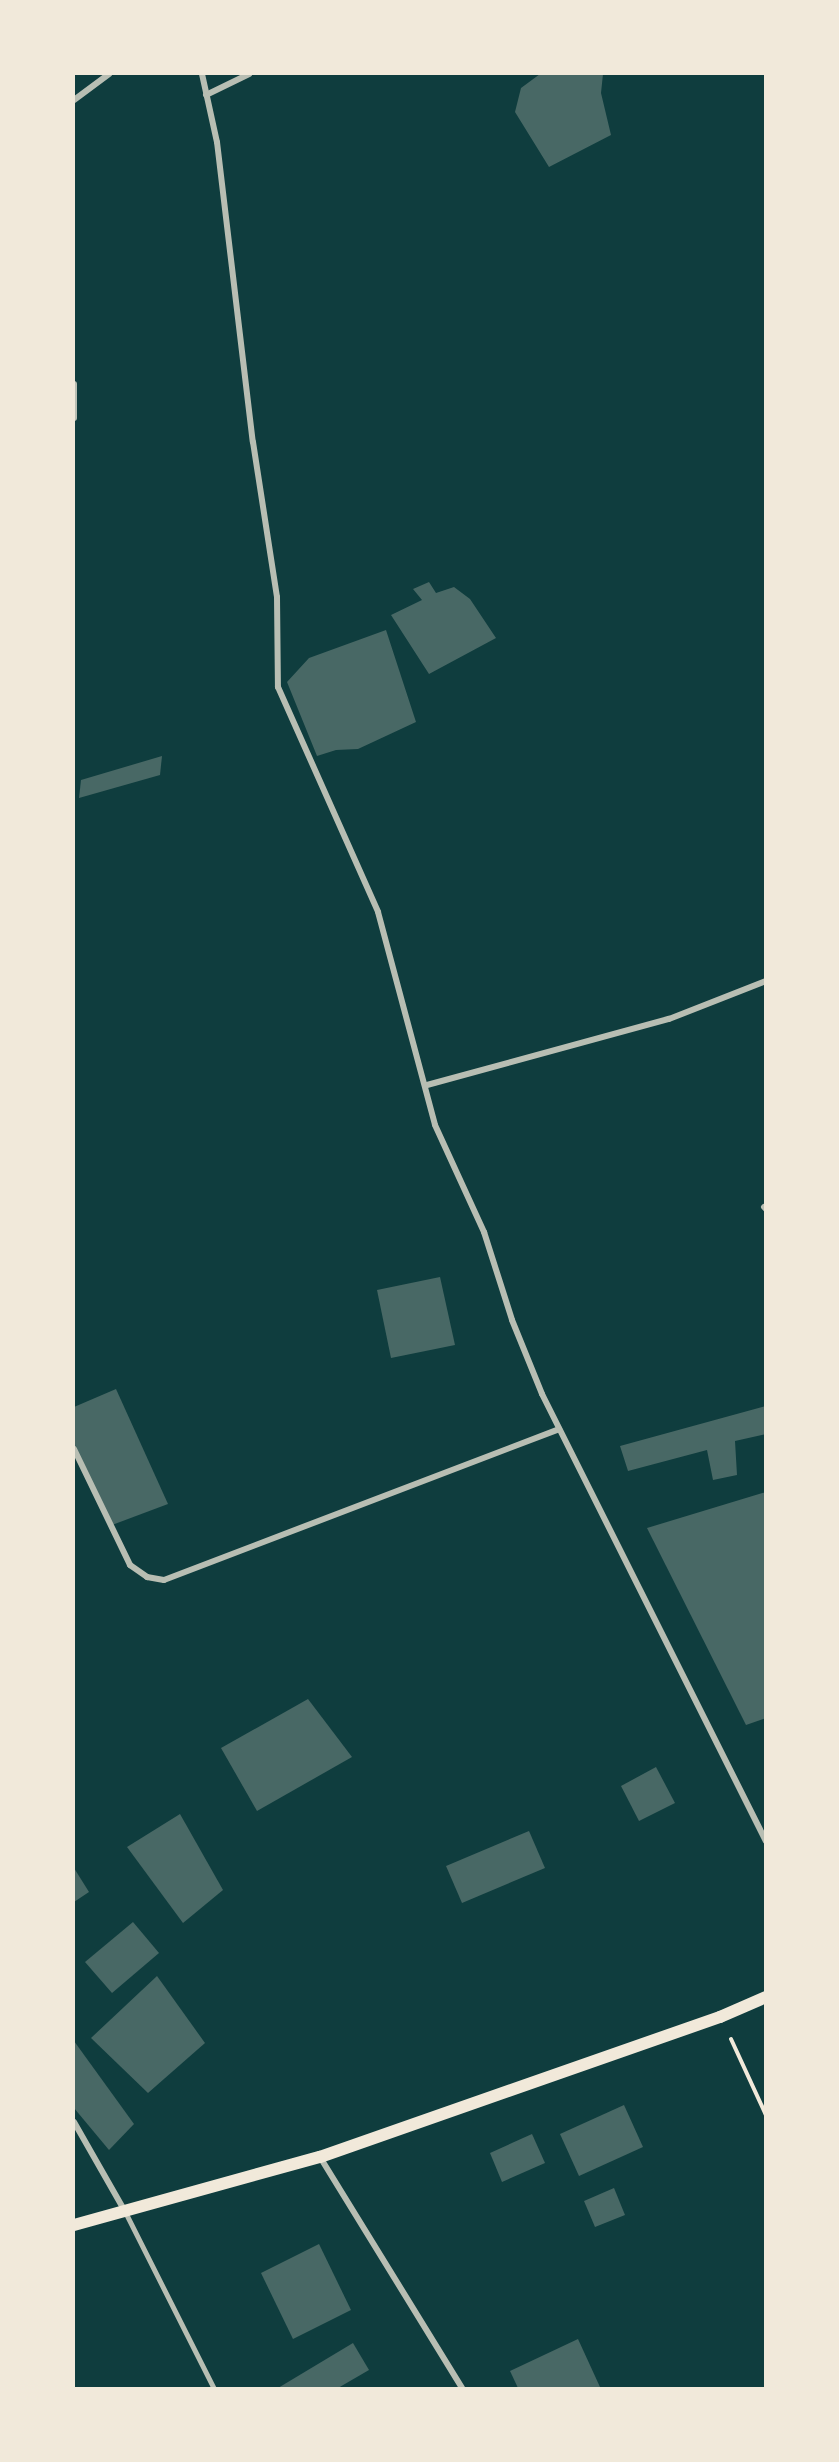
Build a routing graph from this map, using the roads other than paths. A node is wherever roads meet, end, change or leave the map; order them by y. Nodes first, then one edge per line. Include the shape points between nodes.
1 (109, 74) edge
2 (202, 74) edge
3 (249, 74) edge
4 (206, 95) junction
5 (74, 100) edge
6 (74, 384) edge
7 (74, 418) edge
8 (765, 981) edge
9 (426, 1084) junction
10 (559, 1429) junction
11 (74, 1449) edge
12 (765, 1841) edge
13 (765, 1997) edge
14 (74, 2122) edge
15 (320, 2157) junction
16 (126, 2213) junction
17 (74, 2226) edge
18 (214, 2388) edge
19 (462, 2388) edge

1 - 5 street
2 - 4 street
3 - 4 street
4 - 9 street via 217,142 253,441 278,597 278,687 378,912
6 - 7 street
8 - 9 street via 669,1019
9 - 10 street via 435,1125 484,1232 512,1320
10 - 11 street via 164,1580 147,1577 130,1565
10 - 12 street
13 - 15 main road via 720,2017
14 - 16 street
15 - 16 main road
15 - 19 street
16 - 17 main road
16 - 18 lane

